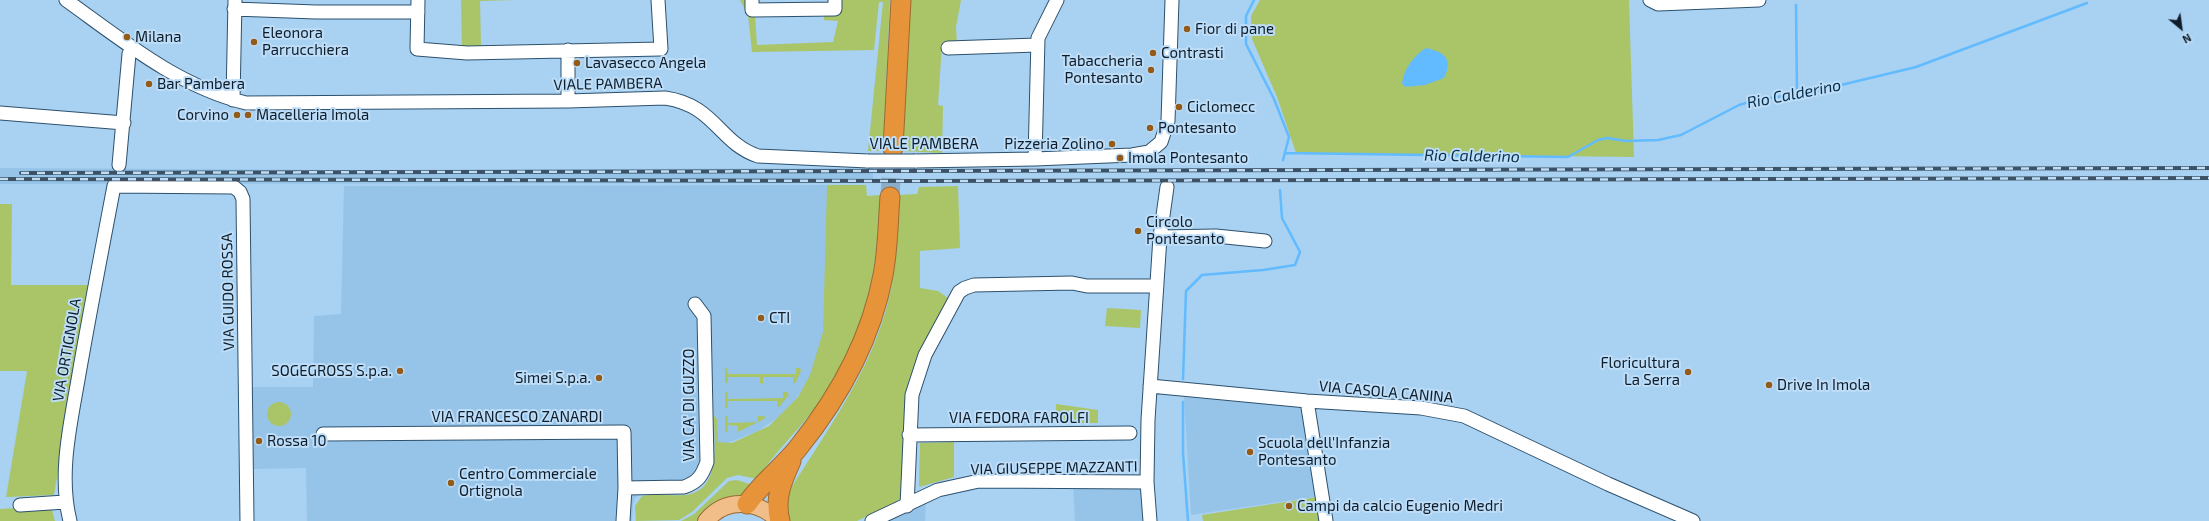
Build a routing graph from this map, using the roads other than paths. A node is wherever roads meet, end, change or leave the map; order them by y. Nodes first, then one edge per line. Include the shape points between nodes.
1 (67, 0) edge
2 (658, 0) edge
3 (752, 0) edge
4 (835, 0) edge
5 (901, 0) edge
6 (1057, 0) edge
7 (1172, 0) edge
8 (1650, 0) edge
9 (1759, 0) edge
10 (234, 4) edge
11 (316, 6) edge
12 (418, 6) edge
13 (1037, 46) junction
14 (132, 48) junction
15 (948, 48) dead end
16 (568, 50) junction
17 (233, 100) junction
18 (568, 101) junction
19 (0, 113) edge
20 (124, 123) junction
21 (893, 148) tunnel mouth
22 (1035, 160) junction
23 (119, 165) dead end
24 (114, 186) joint
25 (1166, 187) dead end
26 (890, 196) tunnel mouth
27 (1160, 237) junction
28 (1265, 241) dead end
29 (1157, 286) junction
30 (695, 304) dead end
31 (1150, 386) junction
32 (1308, 401) junction
33 (1130, 433) dead end
34 (322, 434) dead end
35 (909, 435) junction
36 (797, 449) junction
37 (1147, 482) junction
38 (625, 488) junction
39 (66, 502) junction
40 (747, 504) junction
41 (20, 505) dead end
42 (907, 506) junction
43 (70, 521) edge
44 (247, 521) edge
45 (623, 521) edge
46 (706, 521) edge
47 (780, 521) edge
48 (872, 521) edge
49 (1150, 521) edge
50 (1326, 521) edge
51 (1692, 521) edge

1 - 14 street, VIALE PAMBERA
2 - 16 street via 661,49
3 - 4 street via 752,10 760,10 835,9
5 - 21 highway
6 - 13 street via 1044,22
7 - 22 street, VIALE PAMBERA via 1168,120 1165,133 1157,146 1149,152
8 - 9 street via 1658,4
10 - 11 street
10 - 17 street
11 - 12 street
12 - 16 street via 418,49 467,52
13 - 15 street
13 - 22 street
14 - 17 street, VIALE PAMBERA via 163,68
14 - 20 street via 129,54
16 - 18 street
17 - 18 street, VIALE PAMBERA via 246,103 286,104
18 - 22 street, VIALE PAMBERA, bridge via 666,98 678,100 703,112 737,145 758,156 868,161
19 - 20 street
20 - 23 street
24 - 39 street, VIA ORTIGNOLA via 67,448
24 - 44 street, VIA GUIDO ROSSA via 234,187 243,199
25 - 27 street
26 - 36 highway via 883,275 872,318 857,359
27 - 28 street via 1216,236
27 - 29 street
29 - 31 street
29 - 35 street via 1087,286 1072,282 965,288 959,292 926,355 912,395
30 - 38 street, VIA CA' DI GUZZO via 704,316 706,467 699,479 684,487
31 - 32 street, VIA CASOLA CANINA
31 - 37 street
32 - 50 street
32 - 51 street, VIA CASOLA CANINA via 1421,408 1464,416
33 - 35 street, VIA FEDORA FAROLFI
34 - 38 street, VIA FRANCESCO ZANARDI via 624,432
35 - 42 street
36 - 40 highway
36 - 47 highway via 781,482 777,501
37 - 42 street, VIA GIUSEPPE MAZZANTI via 979,481 938,490
37 - 49 street
38 - 45 street, VIA FRANCESCO ZANARDI
39 - 41 street
39 - 43 street, VIA ORTIGNOLA
40 - 46 main road via 725,507
40 - 47 main road via 760,507
42 - 48 street, VIA GIUSEPPE MAZZANTI

